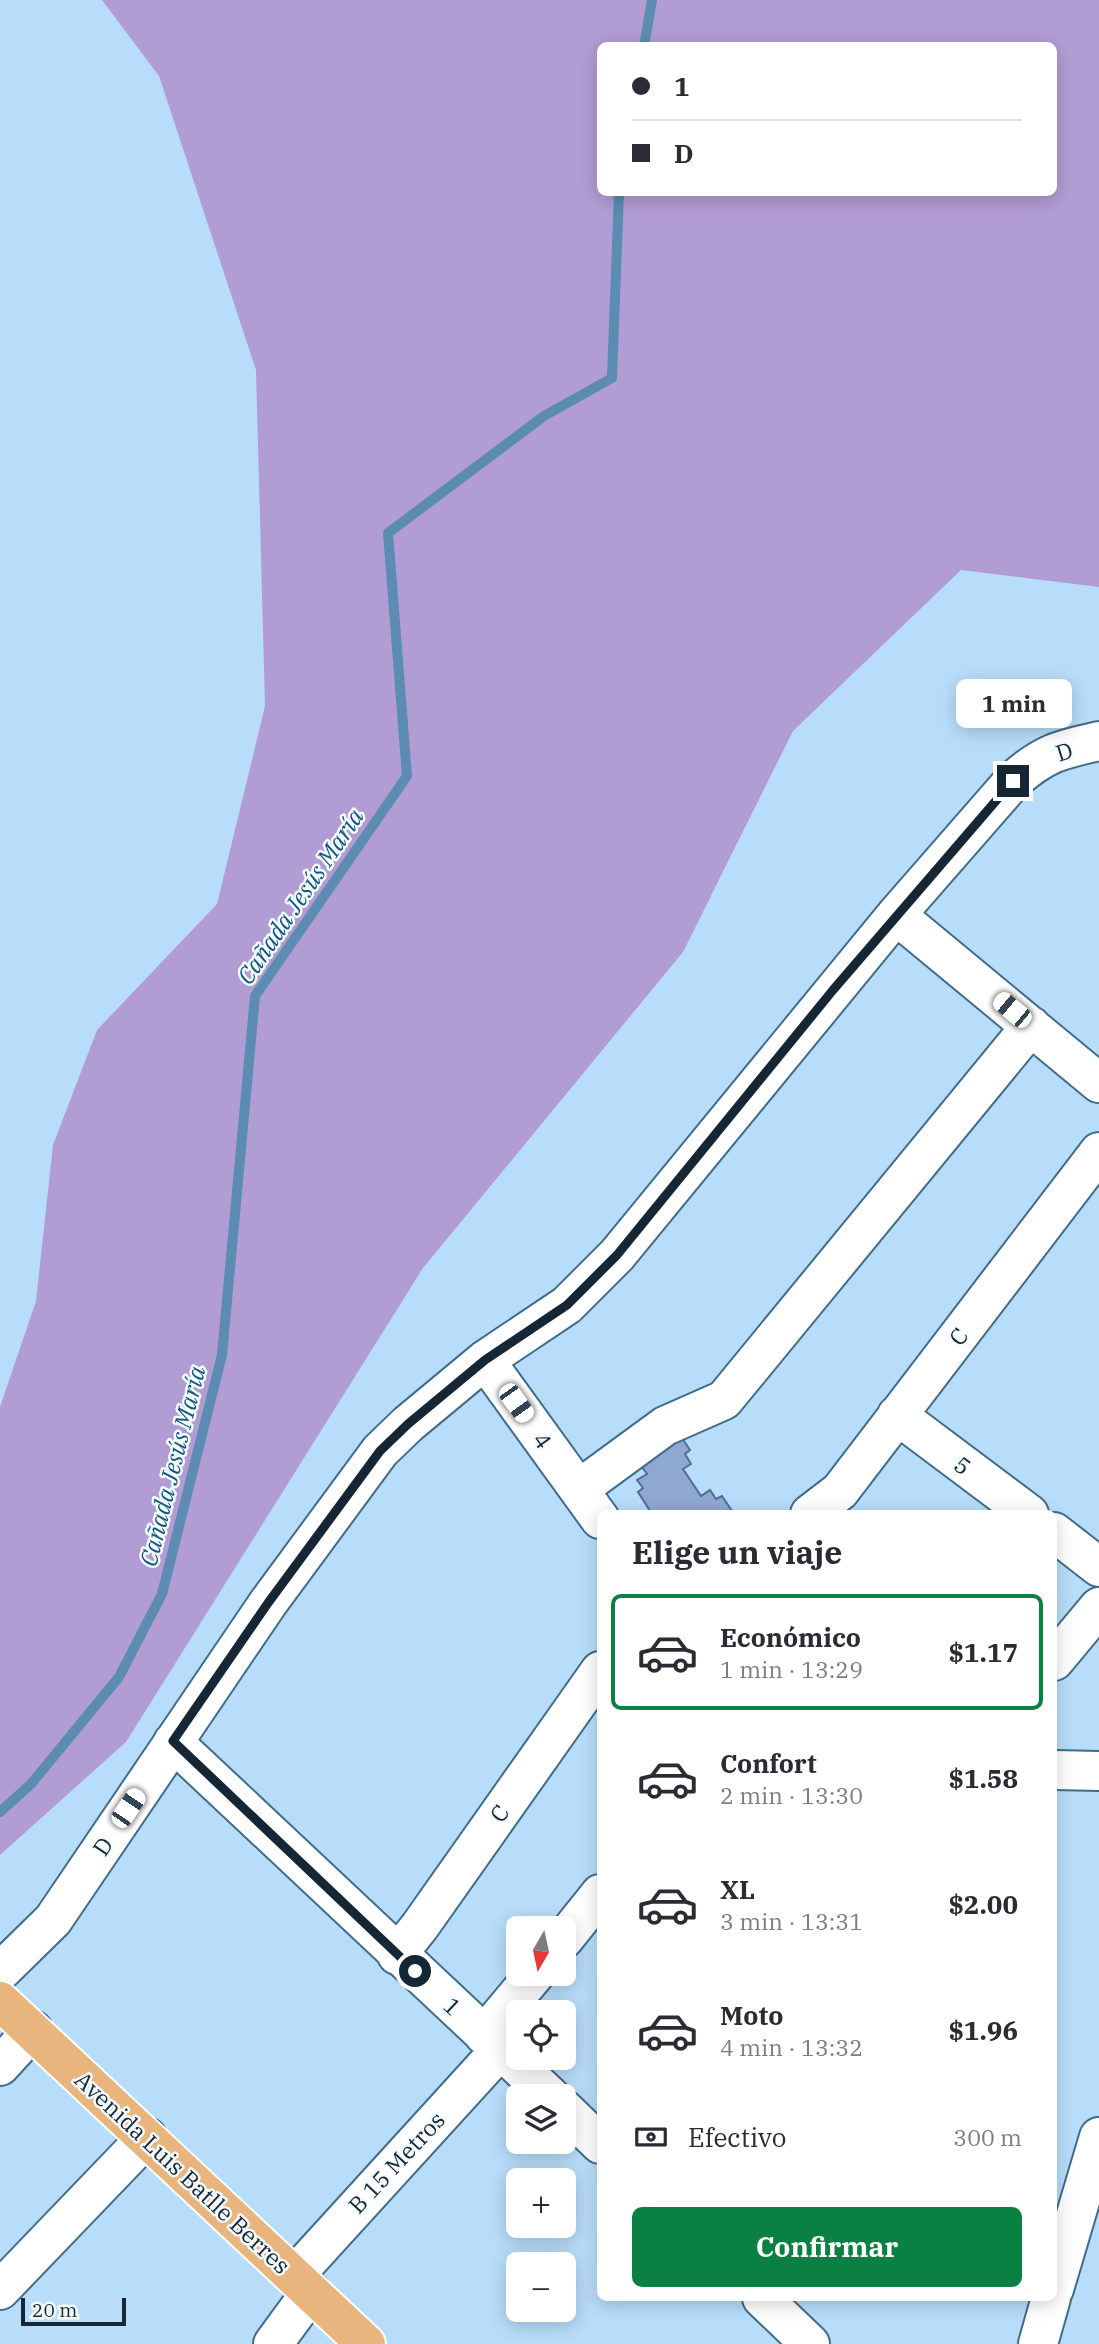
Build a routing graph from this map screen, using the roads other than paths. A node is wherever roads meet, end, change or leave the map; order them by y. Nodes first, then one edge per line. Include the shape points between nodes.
1 (1099, 741) edge
2 (896, 915) junction
3 (1031, 1027) junction
4 (1099, 1083) edge
5 (1099, 1152) edge
6 (485, 1360) junction
7 (898, 1415) junction
8 (589, 1504) edge
9 (815, 1510) edge
10 (1017, 1510) edge
11 (1057, 1534) edge
12 (1099, 1567) edge
13 (1099, 1607) edge
14 (1057, 1657) edge
15 (597, 1675) edge
16 (173, 1741) junction
17 (1057, 1770) edge
18 (1099, 1770) edge
19 (597, 1898) edge
20 (576, 1924) edge
21 (397, 1955) junction
22 (0, 1972) edge
23 (528, 1986) edge
24 (0, 2001) edge
25 (33, 2030) junction
26 (492, 2043) junction
27 (0, 2066) edge
28 (537, 2084) edge
29 (147, 2137) junction
30 (1099, 2137) edge
31 (1057, 2279) edge
32 (302, 2284) junction
33 (0, 2290) edge
34 (765, 2301) edge
35 (1050, 2301) edge
36 (272, 2344) edge
37 (366, 2344) edge
38 (810, 2344) edge
39 (1038, 2344) edge

1 - 2 street, D via 1059,750 1034,762
2 - 3 street
2 - 6 street, D via 617,1255 567,1305
3 - 4 street
3 - 8 street via 724,1400 666,1426
5 - 7 street, C
6 - 8 street, 4
6 - 16 street, D via 380,1451
7 - 9 street, C via 839,1491
7 - 10 street, 5
11 - 12 street
13 - 14 street
15 - 21 street, C
16 - 21 street, 1
16 - 22 street, D via 53,1920
17 - 18 street
19 - 20 street
21 - 26 street, 1
23 - 26 street, B 15 Metros
24 - 25 main road, Avenida Luis Batlle Berres
25 - 27 street
25 - 29 main road, Avenida Luis Batlle Berres
26 - 28 street, 1
26 - 32 street, B 15 Metros
29 - 32 main road, Avenida Luis Batlle Berres
29 - 33 street
30 - 31 street
32 - 36 street, B 15 Metros
32 - 37 main road, Avenida Luis Batlle Berres
34 - 38 street
35 - 39 street

